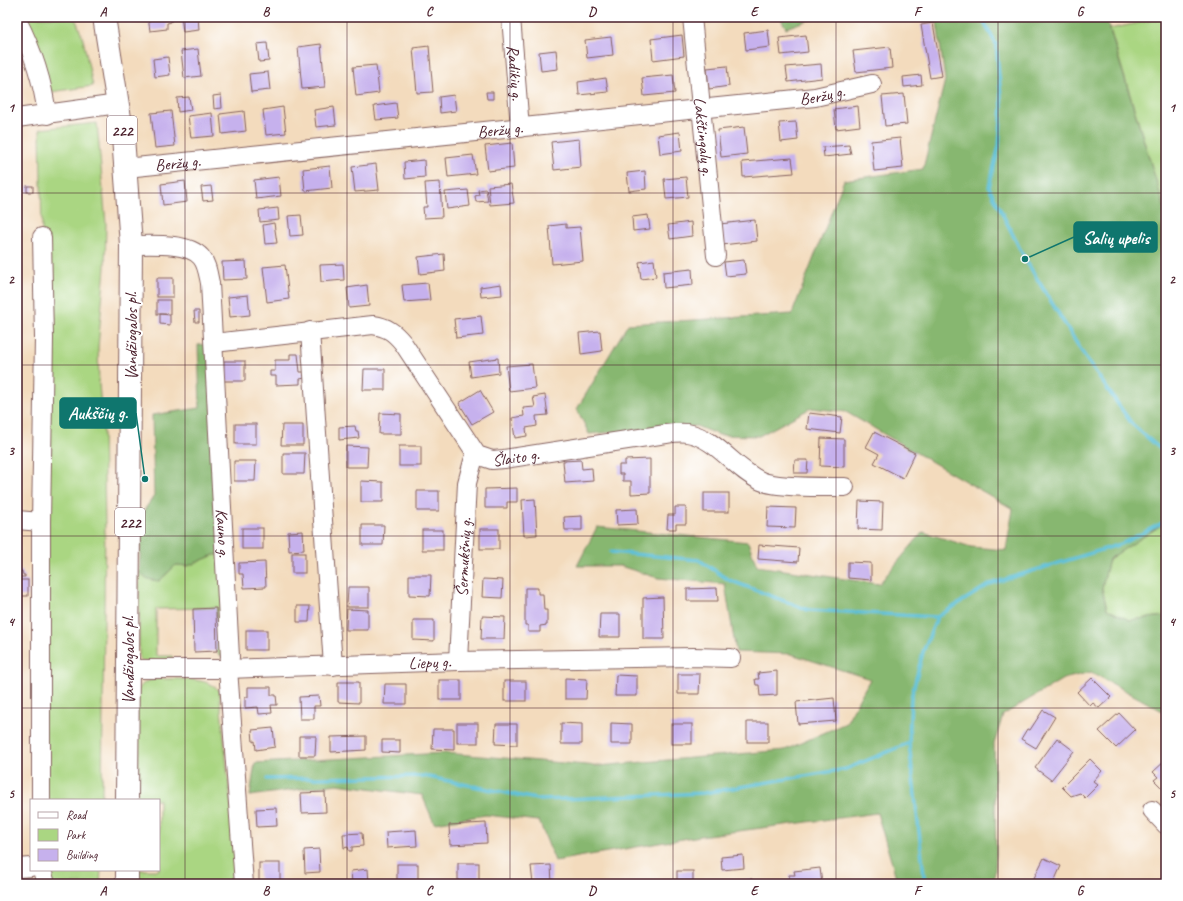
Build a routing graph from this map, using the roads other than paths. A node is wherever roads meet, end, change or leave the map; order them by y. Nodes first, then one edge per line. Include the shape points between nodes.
1 (104, 17) edge
2 (511, 17) edge
3 (692, 17) edge
4 (17, 20) edge
5 (872, 84) dead end
6 (118, 104) junction
7 (700, 110) junction
8 (47, 115) junction
9 (17, 118) edge
10 (520, 128) junction
11 (126, 168) junction
12 (42, 237) dead end
13 (131, 245) junction
14 (716, 256) dead end
15 (310, 331) junction
16 (214, 343) junction
17 (477, 455) junction
18 (845, 487) dead end
19 (17, 520) edge
20 (41, 522) junction
21 (731, 658) dead end
22 (458, 661) junction
23 (333, 666) junction
24 (128, 669) junction
25 (228, 669) junction
26 (41, 799) edge
27 (127, 799) edge
28 (1152, 810) dead end
29 (1166, 825) edge
30 (30, 867) edge
31 (17, 868) edge
32 (42, 871) edge
33 (127, 871) edge
34 (46, 884) edge
35 (127, 884) edge
36 (244, 884) edge

1 - 6 main road, Vandžiogalos pl. / 222
2 - 10 street, Radikių g.
3 - 7 street, Lakštingalų g.
4 - 8 street via 34,60
5 - 7 street, Beržų g. via 815,98
6 - 8 street
6 - 11 main road, Vandžiogalos pl. / 222
7 - 10 street, Beržų g.
7 - 14 street, Lakštingalų g.
8 - 9 street
10 - 11 street, Beržų g.
11 - 13 main road, Vandžiogalos pl. / 222
12 - 20 street via 44,338
13 - 16 street, Kauno g. via 181,247 190,249 202,258 207,266 210,283
13 - 24 main road, Vandžiogalos pl. / 222
15 - 16 street, Šlaito g.
15 - 17 street, Šlaito g. via 373,325 387,328 403,343
15 - 23 street
16 - 25 street, Kauno g. via 230,657
17 - 18 street, Šlaito g. via 492,460 504,459 686,432 711,444 761,482 774,485
17 - 22 street, Šermukšnių g. via 467,483
19 - 20 street
20 - 26 street
21 - 22 street, Liepų g.
22 - 23 street, Liepų g.
23 - 25 street, Liepų g.
24 - 25 street, Liepų g.
24 - 27 main road, Vandžiogalos pl. / 222
25 - 36 street, Kauno g.
28 - 29 street
30 - 31 street
32 - 34 street
33 - 35 main road

